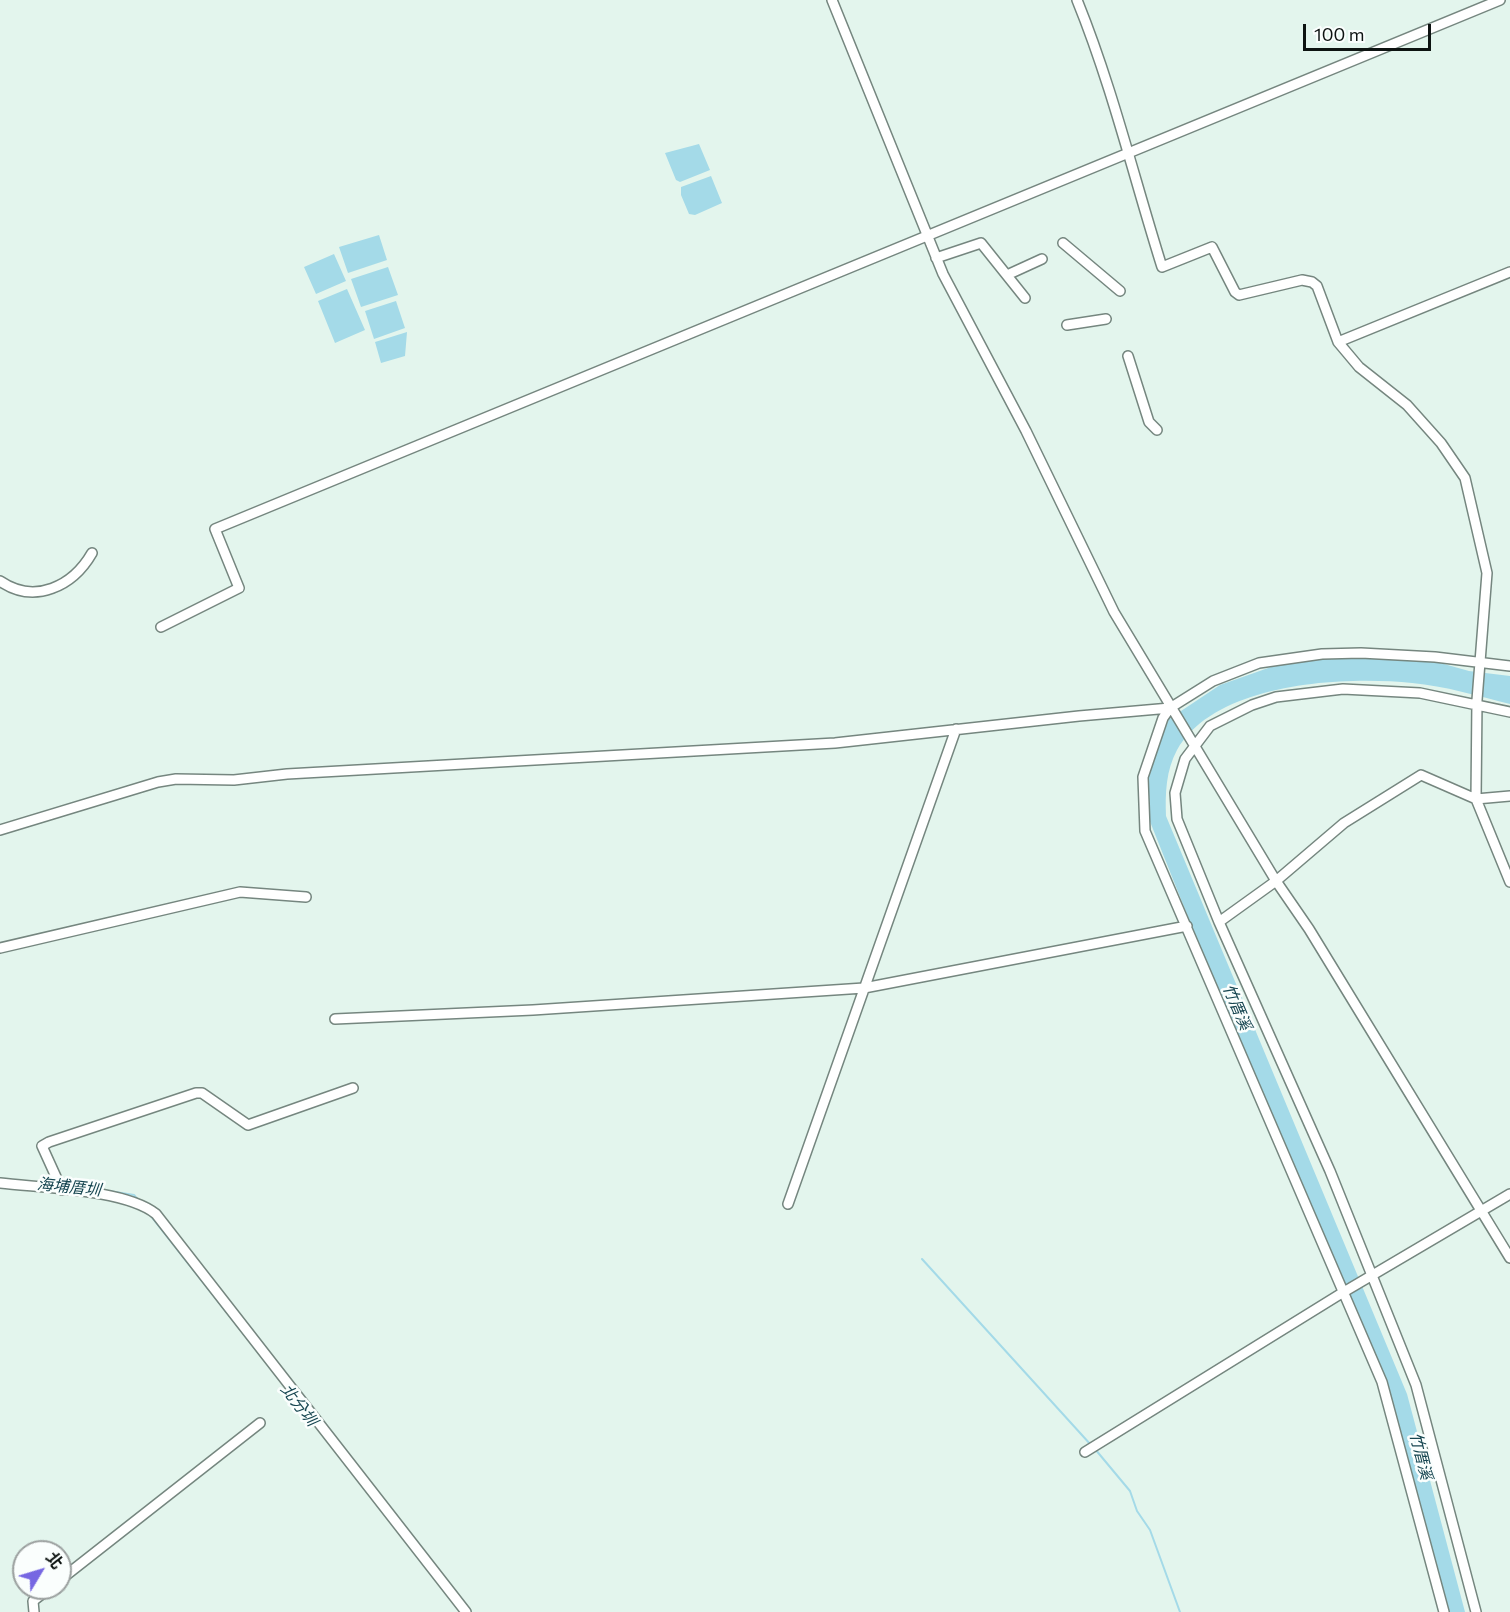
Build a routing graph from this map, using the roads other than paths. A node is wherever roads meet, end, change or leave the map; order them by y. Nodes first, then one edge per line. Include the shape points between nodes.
1 (832, 0) edge
2 (1077, 0) edge
3 (1500, 0) edge
4 (1127, 156) junction
5 (926, 237) junction
6 (1063, 243) dead end
7 (936, 258) junction
8 (1042, 260) dead end
9 (1510, 272) edge
10 (1007, 276) junction
11 (1120, 291) dead end
12 (1025, 298) dead end
13 (1106, 320) dead end
14 (1067, 325) dead end
15 (1338, 342) junction
16 (1128, 356) dead end
17 (1157, 430) dead end
18 (93, 553) dead end
19 (0, 580) edge
20 (161, 627) dead end
21 (1481, 664) junction
22 (1510, 666) edge
23 (1477, 703) junction
24 (1170, 708) junction
25 (1510, 712) edge
26 (956, 729) junction
27 (1193, 746) junction
28 (1510, 796) edge
29 (1476, 799) junction
30 (0, 830) edge
31 (1276, 881) junction
32 (1510, 882) edge
33 (306, 897) dead end
34 (1219, 922) junction
35 (1187, 926) junction
36 (0, 948) edge
37 (864, 988) junction
38 (335, 1019) dead end
39 (353, 1088) dead end
40 (0, 1183) edge
41 (62, 1191) junction
42 (1510, 1194) edge
43 (788, 1204) dead end
44 (1482, 1211) junction
45 (1510, 1258) edge
46 (1372, 1275) junction
47 (1342, 1293) junction
48 (296, 1393) junction
49 (287, 1400) dead end
50 (260, 1423) dead end
51 (1085, 1452) dead end
52 (72, 1571) edge
53 (459, 1610) edge
54 (1444, 1612) edge
55 (1476, 1612) edge

1 - 5 street
2 - 4 street via 1106,77
3 - 4 street
4 - 5 street
4 - 15 street via 1162,267 1212,247 1239,295 1302,280 1312,282
5 - 7 street
5 - 20 street via 215,529 239,588
6 - 11 street
7 - 10 street via 981,243
7 - 24 street via 1114,612
8 - 10 street
9 - 15 street
10 - 12 street
13 - 14 street
15 - 21 street via 1359,367 1407,405 1462,471 1487,573
16 - 17 street via 1149,422
18 - 19 street via 68,582 48,590 20,590
21 - 22 street
21 - 23 street
21 - 24 street via 1435,657 1322,654 1259,663 1213,681
23 - 25 street
23 - 27 street via 1420,693 1342,689 1276,697 1210,726
23 - 29 street
24 - 26 street
24 - 27 street
24 - 35 street via 1143,777 1142,800 1145,831
26 - 30 street via 835,743 234,780 176,779
26 - 37 street
27 - 31 street
27 - 34 street via 1178,774 1176,812
28 - 29 street
29 - 31 street via 1421,775 1344,823
29 - 32 street
31 - 34 street
31 - 44 street via 1309,928
33 - 36 street via 240,892
34 - 46 street
35 - 37 street
35 - 47 street
37 - 38 street
37 - 43 street
39 - 41 street via 248,1125 201,1093 49,1142 42,1146
40 - 41 street
41 - 48 street via 143,1203 156,1214
42 - 44 street
44 - 45 street
44 - 46 street
46 - 47 street
46 - 55 street via 1416,1385
47 - 51 street
47 - 54 street via 1382,1382
48 - 49 street
48 - 53 street
50 - 52 street

